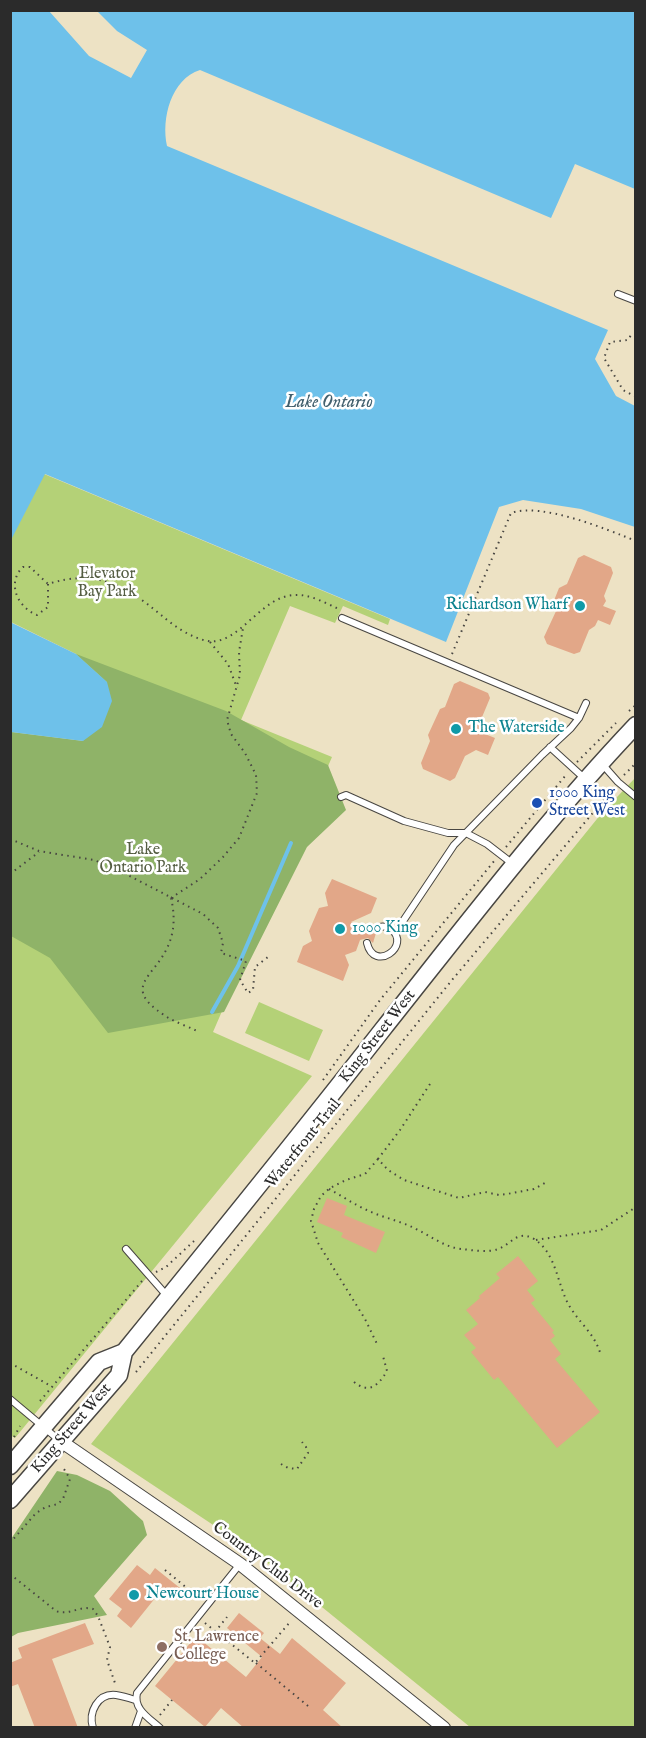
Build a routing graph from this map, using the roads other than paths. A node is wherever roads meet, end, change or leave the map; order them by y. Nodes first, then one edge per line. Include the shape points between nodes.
1 (618, 294) dead end
2 (636, 301) edge
3 (342, 618) dead end
4 (586, 704) dead end
5 (579, 718) junction
6 (627, 719) edge
7 (550, 747) junction
8 (601, 762) junction
9 (579, 773) junction
10 (341, 797) dead end
11 (636, 797) edge
12 (466, 833) junction
13 (507, 859) junction
14 (373, 929) dead end
15 (395, 933) junction
16 (367, 943) dead end
17 (126, 1250) dead end
18 (168, 1298) junction
19 (124, 1352) junction
20 (10, 1399) edge
21 (45, 1427) junction
22 (62, 1442) junction
23 (10, 1466) edge
24 (10, 1500) edge
25 (240, 1564) junction
26 (135, 1700) junction
27 (141, 1711) junction
28 (93, 1728) edge
29 (135, 1728) edge
30 (160, 1728) edge
31 (444, 1728) edge

1 - 2 lane
3 - 5 lane
4 - 5 lane
5 - 7 lane
6 - 8 main road, King Street West
7 - 9 lane
7 - 12 lane
8 - 9 main road, King Street West
8 - 11 lane
9 - 13 main road, King Street West
10 - 12 lane via 346,795 404,821
12 - 13 lane
12 - 15 lane
13 - 18 main road, King Street West via 330,1097
14 - 15 lane via 382,926
15 - 16 lane via 396,947 385,956 371,952
17 - 18 lane
18 - 19 main road, King Street West
19 - 21 main road, King Street West via 99,1362
19 - 22 main road, King Street West via 119,1375
20 - 21 lane
21 - 22 lane
21 - 23 main road, King Street West
22 - 24 main road, King Street West
22 - 25 street, Country Club Drive
25 - 26 lane via 140,1687
25 - 31 street, Country Club Drive
26 - 27 lane
26 - 28 lane via 116,1695 101,1699 92,1710
27 - 29 lane
27 - 30 lane

